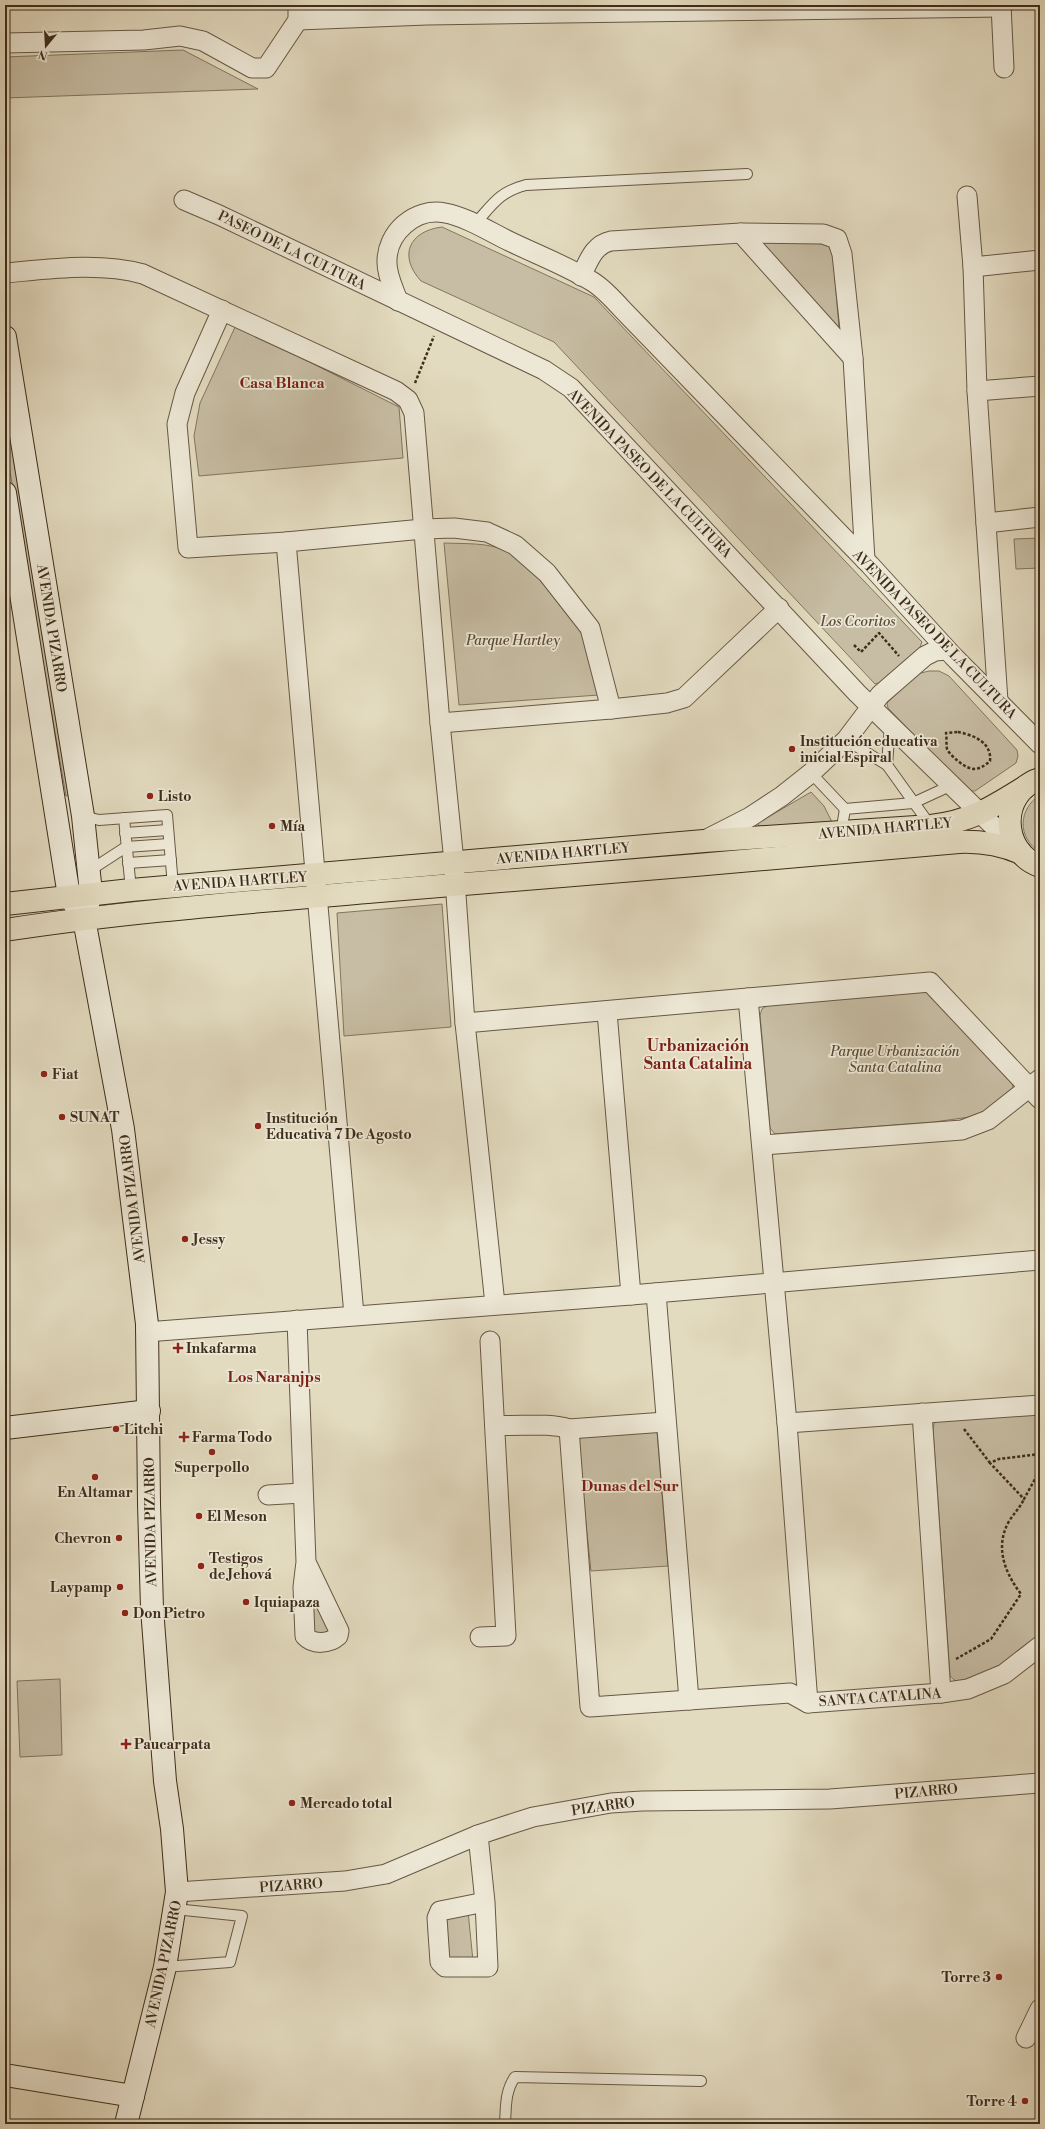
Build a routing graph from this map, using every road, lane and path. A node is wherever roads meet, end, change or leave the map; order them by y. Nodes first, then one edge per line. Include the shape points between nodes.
1 (1002, 6) edge
2 (427, 10) edge
3 (555, 10) edge
4 (298, 12) edge
5 (5, 43) edge
6 (1004, 68) dead end
7 (747, 174) dead end
8 (967, 196) dead end
9 (184, 200) dead end
10 (475, 224) junction
11 (741, 233) junction
12 (1040, 260) edge
13 (973, 268) junction
14 (5, 273) edge
15 (581, 276) junction
16 (398, 301) junction
17 (222, 310) junction
18 (440, 321) junction
19 (5, 337) edge
20 (853, 358) junction
21 (1040, 386) edge
22 (976, 391) junction
23 (408, 400) junction
24 (12, 421) edge
25 (5, 493) edge
26 (1040, 517) edge
27 (986, 523) junction
28 (424, 529) junction
29 (286, 542) junction
30 (865, 560) junction
31 (779, 608) junction
32 (854, 645) dead end
33 (947, 650) junction
34 (861, 652) dead end
35 (998, 701) junction
36 (871, 707) junction
37 (611, 709) junction
38 (440, 723) junction
39 (890, 725) junction
40 (1032, 727) edge
41 (946, 733) joint
42 (846, 740) junction
43 (1040, 744) edge
44 (887, 765) junction
45 (812, 773) junction
46 (1033, 783) edge
47 (952, 785) junction
48 (913, 803) junction
49 (845, 809) junction
50 (981, 814) junction
51 (82, 816) junction
52 (124, 818) junction
53 (931, 826) junction
54 (168, 830) junction
55 (126, 833) junction
56 (841, 833) junction
57 (704, 841) junction
58 (169, 844) junction
59 (126, 847) junction
60 (1026, 856) edge
61 (171, 860) junction
62 (453, 862) junction
63 (128, 863) junction
64 (89, 871) junction
65 (314, 875) junction
66 (1040, 876) edge
67 (454, 885) junction
68 (173, 886) junction
69 (131, 890) junction
70 (91, 893) junction
71 (69, 896) junction
72 (317, 896) junction
73 (5, 904) edge
74 (84, 919) junction
75 (5, 930) edge
76 (748, 998) junction
77 (607, 1012) junction
78 (465, 1023) junction
79 (1037, 1089) edge
80 (763, 1145) junction
81 (1040, 1260) edge
82 (774, 1282) junction
83 (656, 1293) junction
84 (631, 1295) junction
85 (495, 1304) junction
86 (354, 1315) junction
87 (297, 1320) junction
88 (146, 1332) junction
89 (490, 1340) dead end
90 (1040, 1405) edge
91 (149, 1411) junction
92 (950, 1411) junction
93 (922, 1413) junction
94 (665, 1422) junction
95 (787, 1423) junction
96 (495, 1425) junction
97 (5, 1428) edge
98 (569, 1429) junction
99 (1040, 1454) edge
100 (990, 1463) junction
101 (1040, 1470) edge
102 (302, 1493) junction
103 (268, 1495) dead end
104 (1024, 1500) junction
105 (306, 1562) dead end
106 (480, 1637) dead end
107 (1040, 1646) edge
108 (956, 1660) dead end
109 (941, 1693) junction
110 (689, 1700) junction
111 (808, 1703) junction
112 (1040, 1783) edge
113 (478, 1835) junction
114 (176, 1900) junction
115 (485, 1902) dead end
116 (165, 1967) junction
117 (1040, 2008) edge
118 (1026, 2038) dead end
119 (5, 2075) edge
120 (701, 2081) dead end
121 (133, 2096) junction
122 (126, 2124) edge
123 (505, 2124) edge

1 - 3 street
1 - 6 street
2 - 3 street
2 - 4 street
4 - 5 street via 266,68 252,68 203,41 180,36 144,40
7 - 10 lane via 526,185 509,190
8 - 13 street
9 - 16 street, PASEO DE LA CULTURA
10 - 15 street, AVENIDA PASEO DE LA CULTURA
10 - 16 street, AVENIDA PASEO DE LA CULTURA via 445,213 432,212 420,214 409,220 391,242 386,262
11 - 15 street via 604,242 595,249
11 - 20 street
11 - 20 street via 823,234 837,239 842,254
12 - 13 street
13 - 22 street
14 - 17 street via 94,267 123,268 143,274
15 - 30 street, AVENIDA PASEO DE LA CULTURA via 608,294
16 - 18 street, AVENIDA PASEO DE LA CULTURA
17 - 23 street
17 - 29 street via 185,393 177,424 188,548
18 - 23 path
18 - 31 street, AVENIDA PASEO DE LA CULTURA via 544,370 571,388
19 - 24 main road, AVENIDA PIZARRO
20 - 30 street
21 - 22 street
22 - 27 street
23 - 28 street via 414,413
24 - 51 main road, AVENIDA PIZARRO
25 - 71 main road, AVENIDA PIZARRO
26 - 27 street
27 - 35 street
28 - 29 street
28 - 37 street via 454,528 487,532 515,545 547,574 590,628
28 - 38 street
29 - 65 street
30 - 33 street, AVENIDA PASEO DE LA CULTURA
31 - 36 street, AVENIDA PASEO DE LA CULTURA
31 - 37 street via 684,698 667,703
32 - 34 path
33 - 35 street, AVENIDA PASEO DE LA CULTURA
33 - 36 street via 925,656 880,695
35 - 40 street, AVENIDA PASEO DE LA CULTURA
36 - 39 street, AVENIDA PASEO DE LA CULTURA
36 - 42 street
37 - 38 street
38 - 62 street
39 - 44 lane
39 - 47 street, AVENIDA PASEO DE LA CULTURA
40 - 43 street, AVENIDA PASEO DE LA CULTURA
41 - 41 path via 947,749 966,768 982,768 990,761 991,754 988,748 977,737 958,732
42 - 44 lane
42 - 45 street
44 - 48 lane
45 - 49 lane
45 - 57 street via 750,817
46 - 50 main road, AVENIDA HARTLEY
46 - 60 main road via 1013,803 1009,819 1010,833
47 - 48 lane
47 - 50 street, AVENIDA PASEO DE LA CULTURA
48 - 49 lane
48 - 53 lane
49 - 56 lane
50 - 53 main road, AVENIDA HARTLEY
50 - 60 street, AVENIDA PASEO DE LA CULTURA
51 - 52 lane via 99,820
51 - 64 main road, AVENIDA PIZARRO
52 - 54 lane via 167,815
52 - 55 lane
53 - 56 main road, AVENIDA HARTLEY
54 - 55 lane
54 - 58 lane
55 - 59 lane
56 - 57 main road, AVENIDA HARTLEY
57 - 62 main road, AVENIDA HARTLEY
58 - 59 lane
58 - 61 lane
59 - 63 lane
59 - 64 lane
60 - 66 main road, AVENIDA PASEO DE LA CULTURA
60 - 67 main road, AVENIDA HARTLEY via 1002,845 982,841 959,842
61 - 63 lane
61 - 68 lane
62 - 65 main road, AVENIDA HARTLEY
62 - 67 street
63 - 69 lane
64 - 70 main road, AVENIDA PIZARRO
65 - 68 main road, AVENIDA HARTLEY
65 - 72 street
67 - 72 main road, AVENIDA HARTLEY
67 - 78 street
68 - 69 main road, AVENIDA HARTLEY
69 - 70 main road, AVENIDA HARTLEY
70 - 71 main road, AVENIDA HARTLEY
70 - 74 main road, AVENIDA PIZARRO
71 - 73 main road, AVENIDA HARTLEY
71 - 74 main road, AVENIDA PIZARRO
72 - 74 main road, AVENIDA HARTLEY
72 - 86 street
74 - 75 main road, AVENIDA HARTLEY
74 - 88 main road, AVENIDA PIZARRO via 123,1129
76 - 77 street
76 - 79 street via 930,982
76 - 80 street
77 - 78 street
77 - 84 street
78 - 85 street
79 - 80 street via 988,1120 962,1130
80 - 82 street
81 - 82 street
82 - 83 street
82 - 95 street
83 - 84 street
83 - 94 street
84 - 85 street
85 - 86 street
86 - 87 street
87 - 88 street
87 - 102 street
88 - 91 main road, AVENIDA PIZARRO
89 - 96 street
90 - 92 street
91 - 97 main road
91 - 114 main road, AVENIDA PIZARRO via 152,1608 164,1781 172,1829
92 - 93 street
92 - 100 path
93 - 95 street
93 - 109 street
94 - 98 street
94 - 110 street
95 - 111 street
96 - 98 street via 557,1426
96 - 106 street via 506,1636
98 - 110 street, SANTA CATALINA via 590,1707
99 - 100 path via 999,1459
100 - 104 path
101 - 104 path
102 - 103 street
102 - 105 street
104 - 108 path via 1009,1522 1001,1549 1012,1582 1021,1594 991,1639
107 - 109 street, SANTA CATALINA via 1004,1674 968,1689
109 - 111 street, SANTA CATALINA
110 - 111 street, SANTA CATALINA via 790,1693
112 - 113 street, PIZARRO via 830,1799 611,1803 532,1817
113 - 114 street, PIZARRO via 386,1874
113 - 115 street
114 - 116 main road, AVENIDA PIZARRO
114 - 116 lane via 242,1916 230,1962
116 - 121 main road, AVENIDA PIZARRO
117 - 118 street
119 - 121 main road
120 - 123 lane via 515,2077 506,2096
121 - 122 main road, AVENIDA PIZARRO

